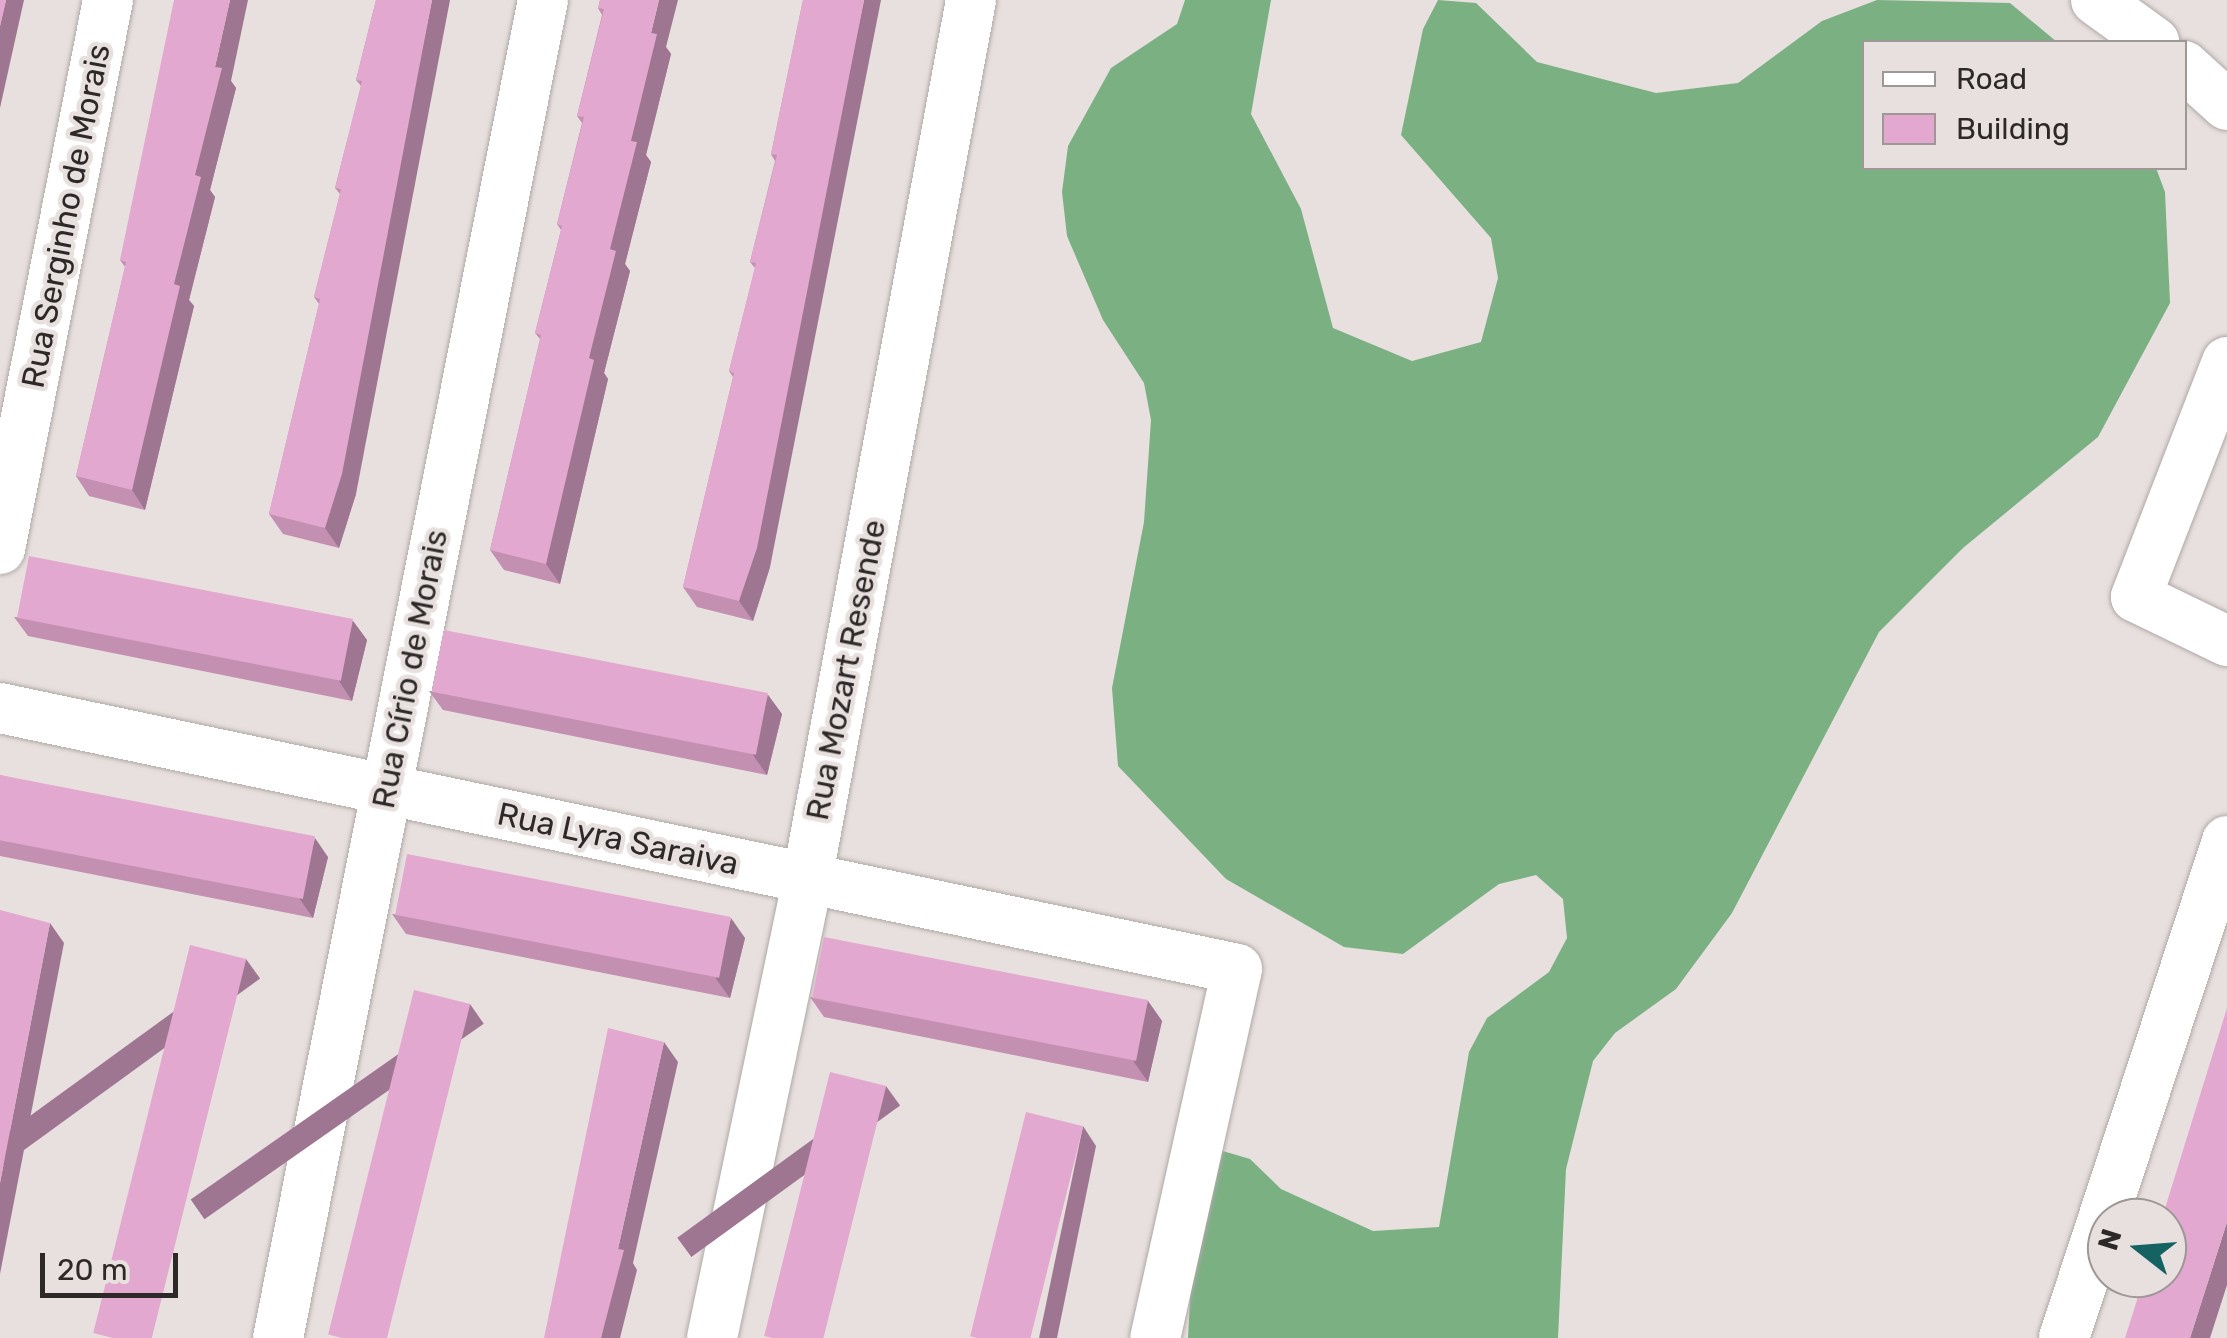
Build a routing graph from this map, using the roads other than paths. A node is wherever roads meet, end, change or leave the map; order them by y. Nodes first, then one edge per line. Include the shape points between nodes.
1 (108, 0) edge
2 (542, 0) edge
3 (971, 0) edge
4 (2096, 0) edge
5 (2151, 40) edge
6 (2187, 69) edge
7 (2227, 105) edge
8 (2227, 362) edge
9 (0, 550) edge
10 (2227, 640) edge
11 (0, 708) edge
12 (386, 790) junction
13 (2227, 841) edge
14 (807, 878) junction
15 (278, 1338) edge
16 (712, 1338) edge
17 (1155, 1338) edge
18 (2064, 1338) edge

1 - 9 street, Rua Serginho de Morais
2 - 12 street, Rua Círio de Morais
3 - 14 street, Rua Mozart Resende
4 - 5 street
6 - 7 street
8 - 10 street via 2136,596
11 - 12 street, Rua Lyra Saraiva
12 - 14 street, Rua Lyra Saraiva
12 - 15 street, Rua Círio de Morais
13 - 18 street
14 - 16 street, Rua Mozart Resende
14 - 17 street, Rua Lyra Saraiva via 1237,969

